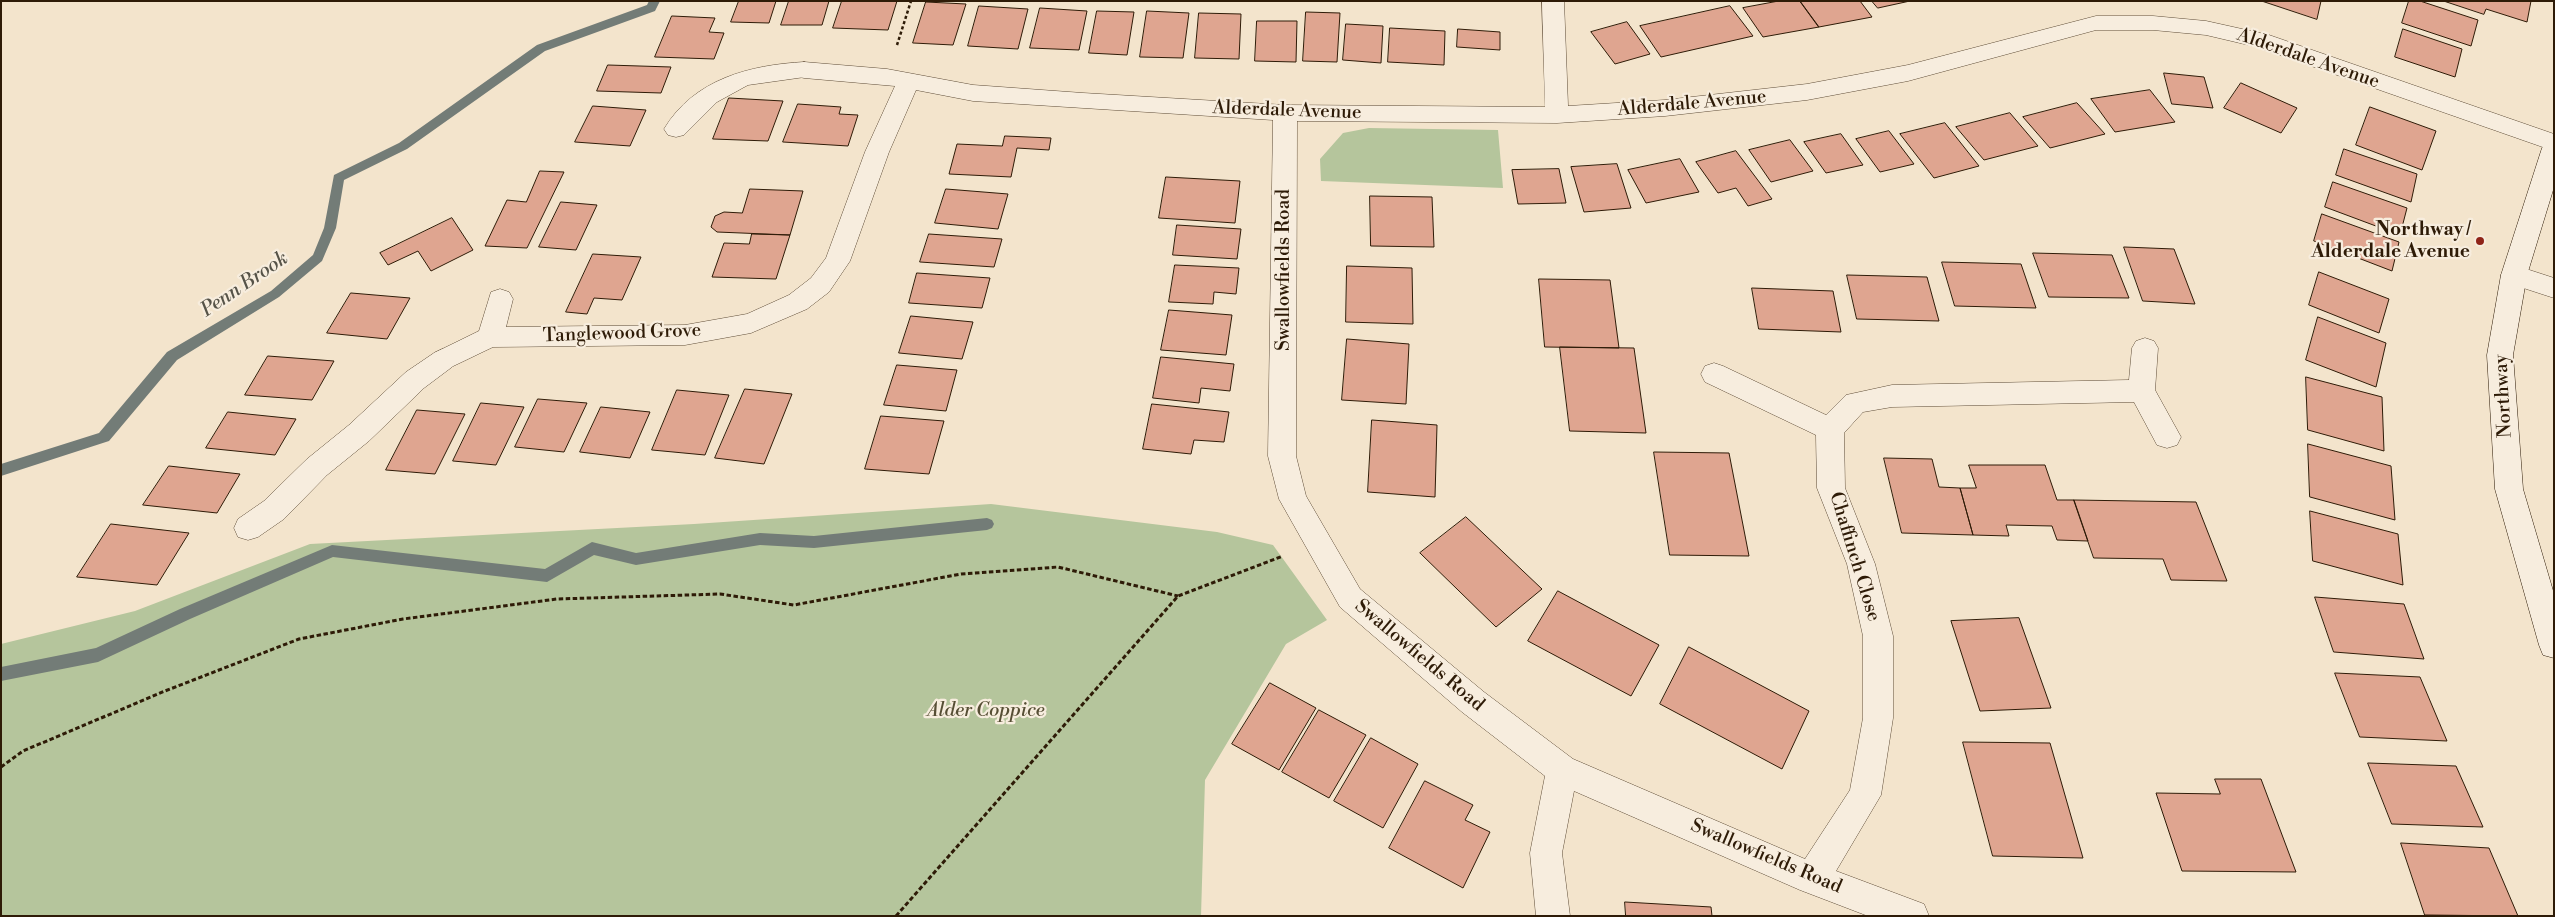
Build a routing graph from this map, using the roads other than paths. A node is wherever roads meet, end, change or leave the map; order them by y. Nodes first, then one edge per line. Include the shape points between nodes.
1 (1553, 1) edge
2 (898, 79) junction
3 (1285, 113) junction
4 (1557, 115) junction
5 (676, 129) dead end
6 (2554, 143) edge
7 (2554, 148) edge
8 (2514, 275) junction
9 (2554, 288) edge
10 (500, 300) dead end
11 (490, 337) junction
12 (2145, 348) dead end
13 (1714, 374) dead end
14 (2142, 392) junction
15 (1830, 428) junction
16 (2167, 436) dead end
17 (248, 528) dead end
18 (2554, 645) edge
19 (1562, 770) junction
20 (1812, 878) junction
21 (1553, 916) edge
22 (1912, 916) edge

1 - 4 street
2 - 3 street, Alderdale Avenue via 973,93
2 - 5 street, Alderdale Avenue via 804,70 749,76 731,84 686,116
2 - 11 street, Tanglewood Grove via 877,152 837,261 820,285 798,302 751,323 685,335
3 - 4 street, Alderdale Avenue
3 - 19 street, Swallowfields Road via 1282,456 1293,500 1350,598 1473,702
4 - 6 street, Alderdale Avenue via 1666,108 1807,92 1908,73 2096,23 2153,23 2206,28 2261,40
7 - 8 street, Northway
8 - 9 street
8 - 18 street, Northway via 2500,355 2509,489
10 - 11 street
11 - 17 street, Tanglewood Grove via 443,360 415,380 274,510
12 - 14 street
13 - 15 street
14 - 15 street via 1892,396 1855,403
14 - 16 street
15 - 20 street, Chaffinch Close via 1831,488 1860,564 1878,636 1878,718 1864,795
19 - 20 street, Swallowfields Road
19 - 21 street via 1546,854
20 - 22 street, Swallowfields Road

